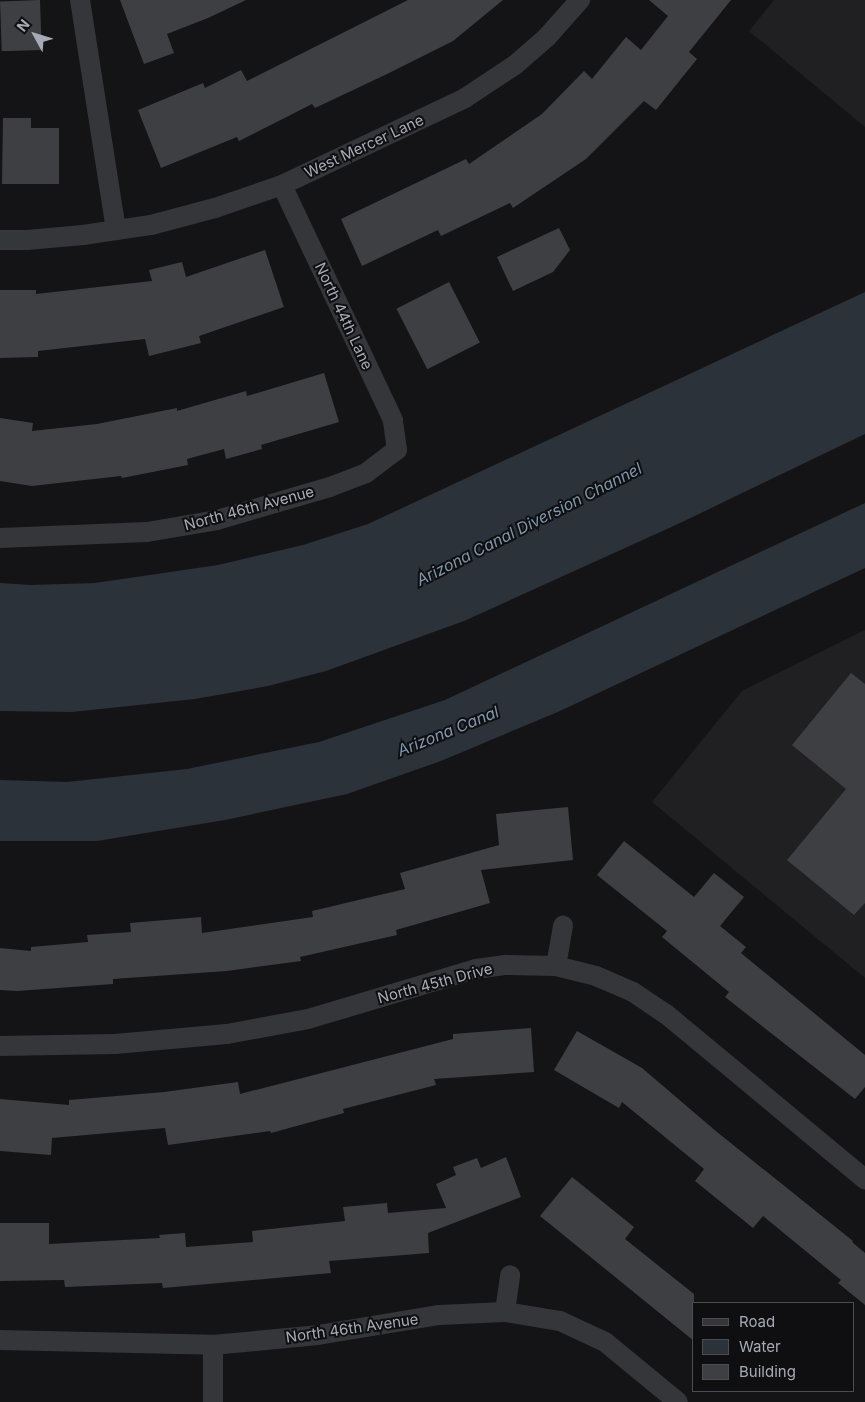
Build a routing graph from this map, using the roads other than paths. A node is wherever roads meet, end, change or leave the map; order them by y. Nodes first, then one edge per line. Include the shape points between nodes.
1 (80, 0) edge
2 (580, 0) edge
3 (282, 185) junction
4 (116, 230) junction
5 (0, 240) edge
6 (397, 450) joint
7 (0, 538) edge
8 (562, 926) dead end
9 (556, 966) junction
10 (0, 1046) edge
11 (865, 1178) edge
12 (510, 1275) dead end
13 (505, 1312) junction
14 (0, 1340) edge
15 (213, 1345) junction
16 (213, 1402) edge
17 (678, 1402) edge

1 - 4 street
2 - 3 street, West Mercer Lane via 547,37 465,98
3 - 4 street, West Mercer Lane via 215,208 151,225
3 - 6 street, North 44th Lane via 393,420
4 - 5 street, West Mercer Lane
6 - 7 street, North 46th Avenue via 366,473 217,520 147,532
8 - 9 street
9 - 10 street, North 45th Drive via 506,965 476,969 308,1019 227,1034 115,1044
9 - 11 street, North 45th Drive via 596,976 633,992 666,1014
12 - 13 street
13 - 15 street, North 46th Avenue via 439,1315 318,1335
13 - 17 street, North 46th Avenue via 560,1321 605,1342
14 - 15 street, North 46th Avenue
15 - 16 street

